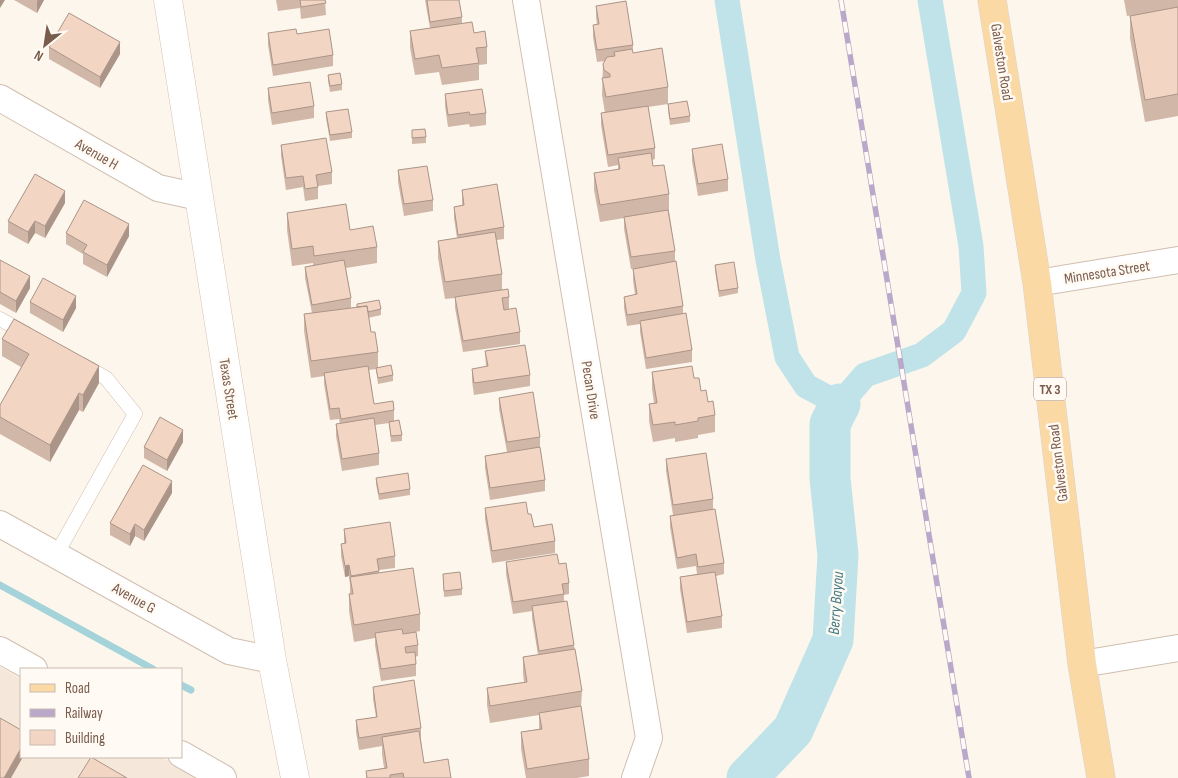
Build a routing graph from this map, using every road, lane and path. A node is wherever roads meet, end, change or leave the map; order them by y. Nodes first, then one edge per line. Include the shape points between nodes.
1 (168, 0) edge
2 (526, 0) edge
3 (992, 0) edge
4 (0, 98) edge
5 (199, 197) junction
6 (1178, 260) edge
7 (1037, 283) junction
8 (0, 319) edge
9 (41, 342) edge
10 (74, 360) edge
11 (0, 524) edge
12 (56, 555) junction
13 (1178, 648) edge
14 (2, 655) edge
15 (272, 660) junction
16 (1082, 664) junction
17 (32, 668) edge
18 (182, 755) edge
19 (223, 778) edge
20 (295, 778) edge
21 (635, 778) edge
22 (1101, 778) edge

1 - 5 street, Texas Street
2 - 21 street, Pecan Drive via 649,738
3 - 7 main road, Galveston Road / TX 3
4 - 5 street, Avenue H via 158,188
5 - 15 street, Texas Street
6 - 7 street, Minnesota Street
7 - 16 main road, Galveston Road / TX 3
8 - 9 lane
10 - 12 lane via 106,378 134,414
11 - 12 street, Avenue G
12 - 15 street, Avenue G via 229,651
13 - 16 street
14 - 17 street
15 - 20 street, Texas Street
16 - 22 main road, Galveston Road / TX 3
18 - 19 street

